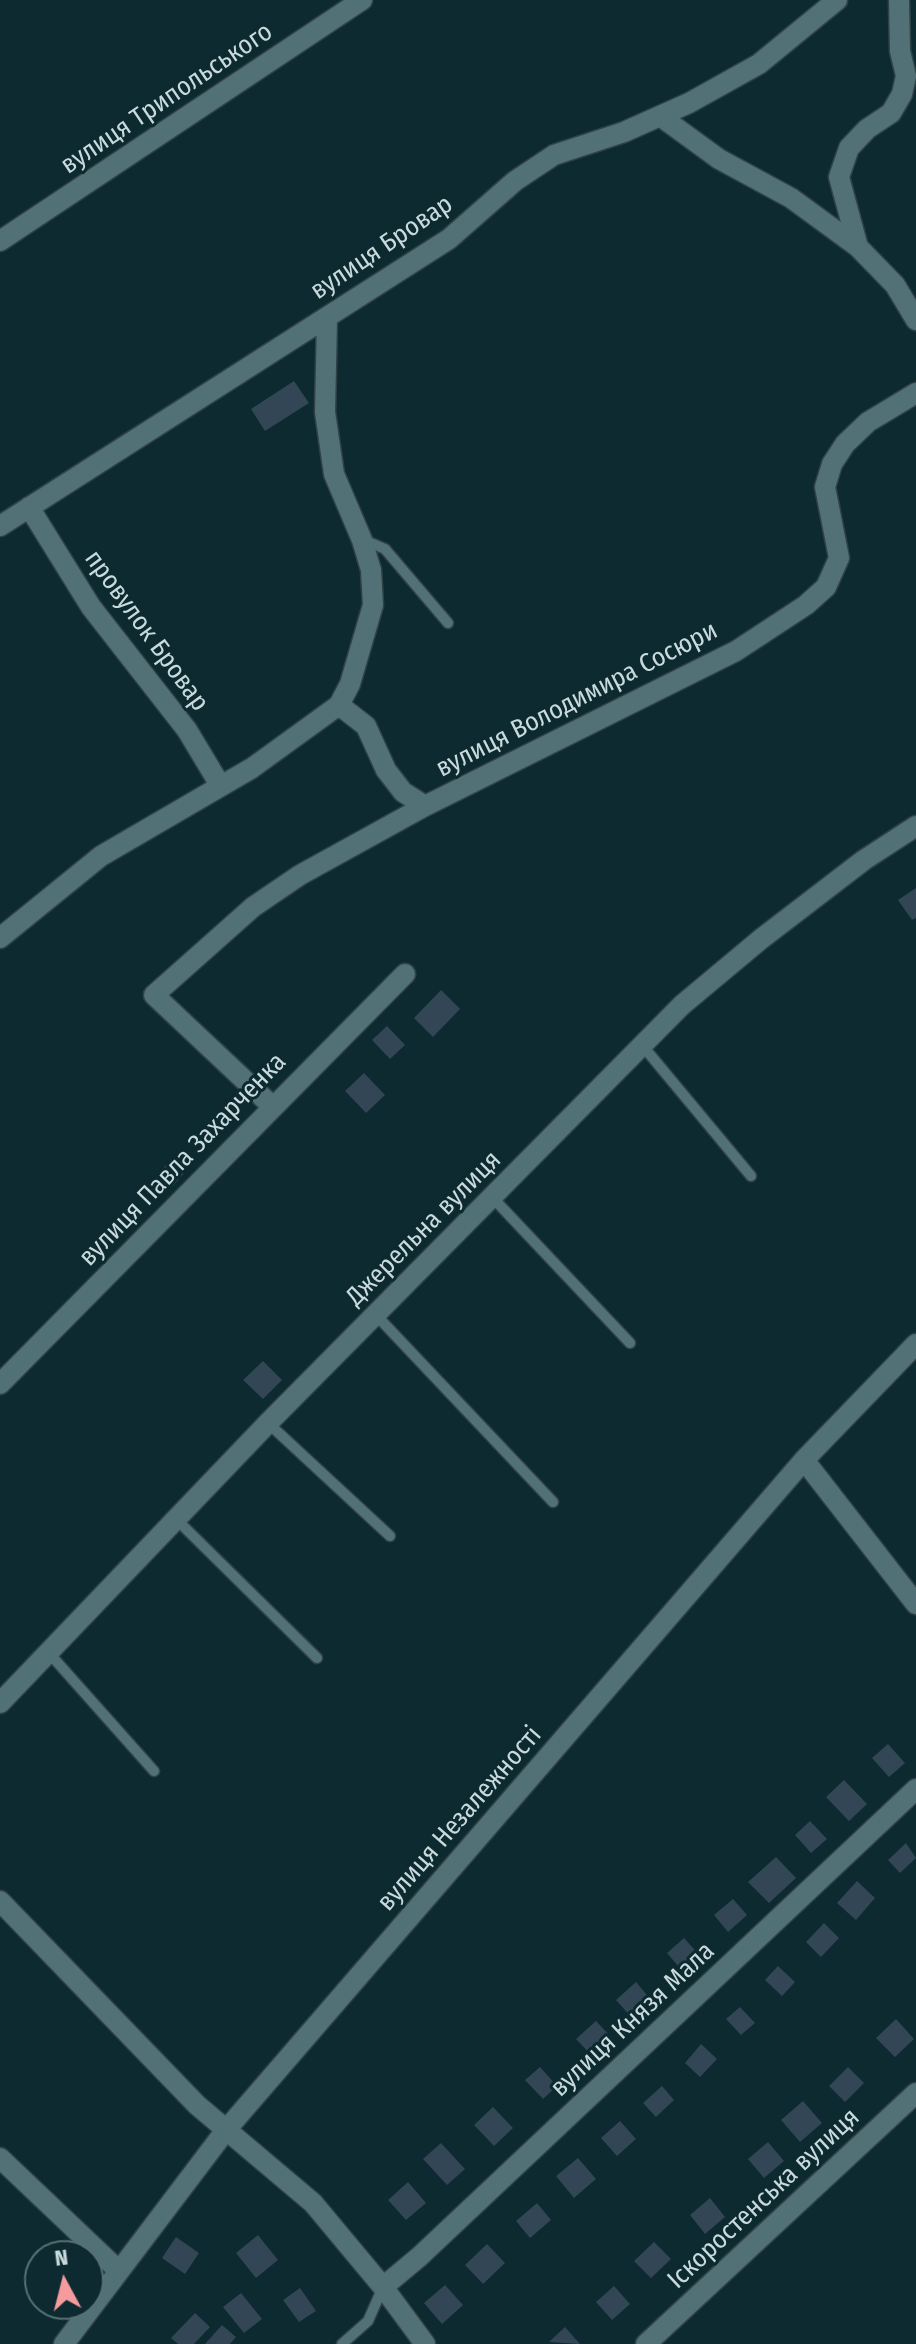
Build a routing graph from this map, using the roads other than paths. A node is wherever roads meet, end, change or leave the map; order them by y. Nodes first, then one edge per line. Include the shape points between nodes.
1 (362, 0) edge
2 (837, 0) edge
3 (899, 0) edge
4 (660, 116) junction
5 (0, 241) edge
6 (858, 247) junction
7 (327, 318) junction
8 (916, 320) edge
9 (916, 393) edge
10 (29, 507) junction
11 (0, 526) edge
12 (362, 540) junction
13 (448, 623) dead end
14 (339, 705) junction
15 (220, 785) junction
16 (425, 806) junction
17 (916, 826) edge
18 (0, 938) edge
19 (405, 974) dead end
20 (642, 1045) junction
21 (272, 1106) junction
22 (751, 1176) dead end
23 (492, 1197) junction
24 (376, 1315) junction
25 (630, 1343) dead end
26 (916, 1344) edge
27 (0, 1384) edge
28 (268, 1423) junction
29 (804, 1460) junction
30 (553, 1502) dead end
31 (176, 1519) junction
32 (390, 1536) dead end
33 (916, 1604) edge
34 (49, 1653) junction
35 (317, 1658) dead end
36 (0, 1703) edge
37 (154, 1771) dead end
38 (916, 1789) edge
39 (0, 1901) edge
40 (916, 2093) edge
41 (226, 2130) junction
42 (0, 2158) edge
43 (118, 2270) junction
44 (383, 2287) junction
45 (64, 2344) edge
46 (342, 2344) edge
47 (425, 2344) edge
48 (646, 2344) edge

1 - 5 street, вулиця Трипольського
2 - 4 street, вулиця Бровар via 759,64
3 - 6 street via 906,76 902,94 891,113 849,148 839,177
4 - 6 street
4 - 7 street, вулиця Бровар via 554,155 515,181 449,239
6 - 8 street via 895,285
7 - 10 street, вулиця Бровар
7 - 12 street via 325,412 334,474
9 - 16 street, вулиця Володимира Сосюри via 868,422 832,464 825,487 839,558 826,587 806,605 736,651
10 - 11 street, вулиця Бровар
10 - 15 street, провулок Бровар via 91,607 187,730
12 - 13 lane via 385,549
12 - 14 street via 373,605
14 - 15 street
14 - 16 street via 366,726 386,770 403,792
15 - 18 street via 101,856
16 - 21 street, вулиця Володимира Сосюри via 253,907 154,995
17 - 20 street, Джерельна вулиця via 761,939
19 - 21 street, вулиця Павла Захарченка
20 - 22 lane
20 - 23 street, Джерельна вулиця
21 - 27 street, вулиця Павла Захарченка
23 - 24 street, Джерельна вулиця
23 - 25 lane
24 - 28 street, Джерельна вулиця
24 - 30 lane
26 - 29 street, вулиця Незалежності
28 - 31 street, Джерельна вулиця
28 - 32 lane
29 - 33 street
29 - 41 street, вулиця Незалежності
31 - 34 street, Джерельна вулиця
31 - 35 lane
34 - 36 street, Джерельна вулиця
34 - 37 lane
38 - 44 street, вулиця Князя Мала
39 - 41 street
40 - 48 street, Іскоростенська вулиця
41 - 43 street, вулиця Незалежності
41 - 44 street via 313,2203
42 - 43 street
43 - 45 street, вулиця Незалежності
44 - 46 lane via 368,2321
44 - 47 street

